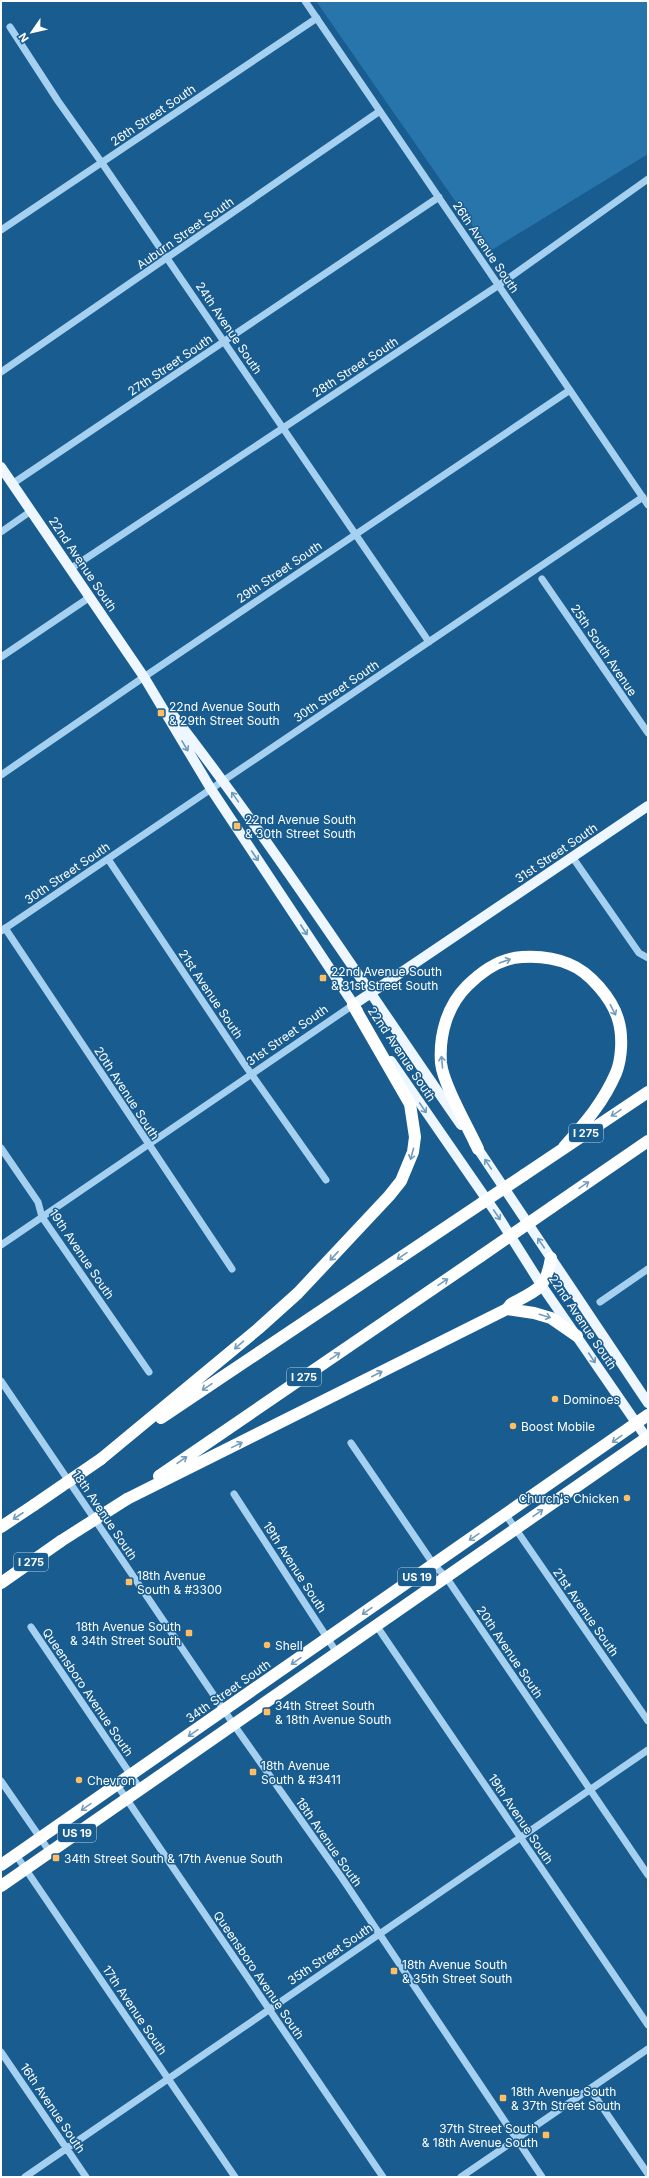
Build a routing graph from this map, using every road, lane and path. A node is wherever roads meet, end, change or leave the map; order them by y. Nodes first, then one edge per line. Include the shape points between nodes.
1 (305, 1) edge
2 (317, 18) junction
3 (10, 27) dead end
4 (380, 111) junction
5 (102, 162) junction
6 (648, 179) edge
7 (439, 197) junction
8 (1, 230) edge
9 (168, 258) junction
10 (499, 285) junction
11 (225, 342) junction
12 (1, 372) edge
13 (570, 390) junction
14 (283, 428) junction
15 (1, 467) edge
16 (12, 484) junction
17 (643, 497) junction
18 (648, 505) edge
19 (31, 511) junction
20 (1, 532) edge
21 (356, 534) junction
22 (70, 569) junction
23 (542, 579) dead end
24 (90, 597) junction
25 (429, 642) junction
26 (1, 657) edge
27 (144, 677) junction
28 (648, 733) edge
29 (1, 775) edge
30 (223, 781) junction
31 (211, 789) junction
32 (648, 806) edge
33 (573, 858) junction
34 (108, 859) junction
35 (3, 929) edge
36 (648, 958) edge
37 (370, 994) junction
38 (353, 1005) junction
39 (252, 1075) junction
40 (648, 1092) edge
41 (648, 1141) edge
42 (148, 1145) junction
43 (564, 1147) junction
44 (1, 1148) edge
45 (478, 1149) junction
46 (326, 1180) dead end
47 (42, 1217) junction
48 (1, 1245) edge
49 (551, 1258) junction
50 (232, 1268) dead end
51 (648, 1269) edge
52 (542, 1286) junction
53 (600, 1302) dead end
54 (507, 1309) junction
55 (577, 1336) junction
56 (149, 1372) dead end
57 (1, 1381) edge
58 (648, 1403) edge
59 (648, 1416) edge
60 (637, 1424) junction
61 (648, 1438) edge
62 (350, 1443) dead end
63 (101, 1459) junction
64 (234, 1494) dead end
65 (127, 1499) junction
66 (506, 1515) junction
67 (1, 1527) edge
68 (516, 1529) junction
69 (434, 1565) junction
70 (446, 1577) junction
71 (1, 1583) edge
72 (376, 1626) junction
73 (30, 1627) dead end
74 (328, 1638) junction
75 (337, 1652) junction
76 (225, 1711) junction
77 (648, 1721) edge
78 (234, 1725) junction
79 (648, 1750) edge
80 (132, 1776) junction
81 (1, 1781) edge
82 (117, 1785) junction
83 (141, 1790) junction
84 (590, 1790) junction
85 (127, 1799) junction
86 (40, 1838) junction
87 (520, 1838) junction
88 (50, 1852) junction
89 (16, 1855) junction
90 (1, 1865) edge
91 (26, 1869) junction
92 (648, 1874) edge
93 (1, 1886) edge
94 (379, 1934) junction
95 (269, 2010) junction
96 (648, 2025) edge
97 (648, 2049) edge
98 (1, 2052) edge
99 (169, 2079) junction
100 (590, 2089) junction
101 (516, 2140) junction
102 (67, 2149) junction
103 (648, 2174) edge
104 (26, 2177) edge
105 (86, 2177) edge
106 (235, 2177) edge
107 (383, 2177) edge
108 (461, 2177) edge
109 (542, 2177) edge

1 - 2 street, 26th Avenue South
2 - 4 street, 26th Avenue South
2 - 5 street, 26th Street South
3 - 5 street, 24th Avenue South via 58,101
4 - 7 street, 26th Avenue South
4 - 9 street, Auburn Street South
5 - 8 street, 26th Street South
5 - 9 street, 24th Avenue South
6 - 10 street, 28th Street South
7 - 10 street, 26th Avenue South
7 - 11 street, 27th Street South
9 - 11 street, 24th Avenue South
9 - 12 street, Auburn Street South
10 - 13 street, 26th Avenue South
10 - 14 street, 28th Street South
11 - 14 street, 24th Avenue South
11 - 16 street, 27th Street South
13 - 17 street, 26th Avenue South
13 - 21 street, 29th Street South
14 - 21 street, 24th Avenue South
14 - 22 street, 28th Street South
15 - 16 main road, 22nd Avenue South
16 - 19 main road, 22nd Avenue South
17 - 18 street, 26th Avenue South
17 - 25 street, 30th Street South
19 - 20 street
19 - 22 main road, 22nd Avenue South
21 - 25 street, 24th Avenue South
21 - 27 street, 29th Street South
22 - 24 main road, 22nd Avenue South
23 - 28 street, 25th South Avenue
24 - 26 street
24 - 27 main road, 22nd Avenue South
25 - 30 street, 30th Street South
27 - 29 street, 29th Street South
27 - 30 main road, 22nd Avenue South
27 -> 31 main road, 22nd Avenue South
30 - 31 street, 30th Street South
37 -> 30 main road, 22nd Avenue South
31 - 34 street, 30th Street South
31 -> 38 main road, 22nd Avenue South
32 - 33 main road, 31st Street South
33 - 36 street via 639,953
33 - 37 main road, 31st Street South
34 - 35 street, 30th Street South
34 - 39 street, 21st Avenue South
35 - 42 street, 20th Avenue South
37 - 38 main road, 31st Street South
37 - 45 main road, 22nd Avenue South
38 - 39 street, 31st Street South
38 -> 52 main road, 22nd Avenue South via 496,1213
38 -> 63 highway via 410,1104 415,1137 410,1159 400,1181 379,1207 292,1298 235,1349
39 - 42 street, 31st Street South
39 - 46 street, 21st Avenue South
40 -> 43 highway, I 275
65 -> 41 highway, I 275, bridge
42 - 47 street, 31st Street South
42 - 50 street, 20th Avenue South
45 -> 43 highway via 441,1064 444,1028 457,995 476,977 491,966 521,956 554,959 570,964 599,988 610,1002 618,1019 621,1051 616,1072 600,1106
43 -> 63 highway, I 275, bridge
44 - 47 street, 19th Avenue South via 38,1202
49 -> 45 main road, 22nd Avenue South
47 - 48 street, 31st Street South
47 - 56 street, 19th Avenue South
49 - 52 highway via 549,1272
49 - 58 main road, 22nd Avenue South
51 - 53 street
52 - 54 highway
52 - 55 main road, 22nd Avenue South
54 -> 55 highway via 551,1318
65 -> 54 highway
55 -> 60 main road, 22nd Avenue South
57 - 76 street, 18th Avenue South
59 - 60 highway, 34th Street South / US 19
60 - 61 main road, 22nd Avenue South
60 -> 66 highway, 34th Street South / US 19
68 -> 61 highway, US 19
62 - 69 street, 20th Avenue South
63 -> 67 highway, I 275, bridge
64 - 74 street, 19th Avenue South
65 - 71 highway, I 275, bridge
66 - 68 street, 21st Avenue South
66 -> 69 highway, 34th Street South / US 19
68 - 70 highway, US 19
68 - 77 street, 21st Avenue South
69 - 70 street, 20th Avenue South
69 -> 74 highway, 34th Street South / US 19
70 - 72 highway, US 19
70 - 84 street, 20th Avenue South
72 - 75 highway, US 19
72 - 87 street, 19th Avenue South
73 - 80 street, Queensboro Avenue South
74 - 75 street, 19th Avenue South
74 -> 76 highway, 34th Street South / US 19
75 - 78 highway, US 19
76 - 78 street, 18th Avenue South
76 -> 80 highway, 34th Street South / US 19
78 - 83 highway, US 19
78 - 94 street, 18th Avenue South
79 - 84 street, 35th Street South
80 - 82 highway, 34th Street South / US 19
80 - 83 street, Queensboro Avenue South
81 - 86 street
82 - 85 street, Queensboro Avenue South
82 -> 86 highway, 34th Street South / US 19
83 - 85 highway, US 19
84 - 87 street, 35th Street South
84 - 92 street, 20th Avenue South
85 - 88 highway, US 19
85 - 95 street, Queensboro Avenue South
86 - 88 street
86 - 89 highway, 34th Street South / US 19
87 - 94 street, 35th Street South
87 - 96 street, 19th Avenue South
88 - 91 highway, US 19
89 - 90 highway, 34th Street South / US 19
89 - 91 street, 17th Avenue South
91 - 93 highway, US 19
91 - 99 street, 17th Avenue South
94 - 95 street, 35th Street South
94 - 101 street, 18th Avenue South
95 - 99 street, 35th Street South
95 - 107 street, Queensboro Avenue South
97 - 100 street
98 - 102 street, 16th Avenue South
99 - 102 street, 35th Street South
99 - 106 street, 17th Avenue South
100 - 101 street
100 - 103 street
101 - 108 street
101 - 109 street, 18th Avenue South
102 - 104 street, 35th Street South
102 - 105 street, 16th Avenue South

